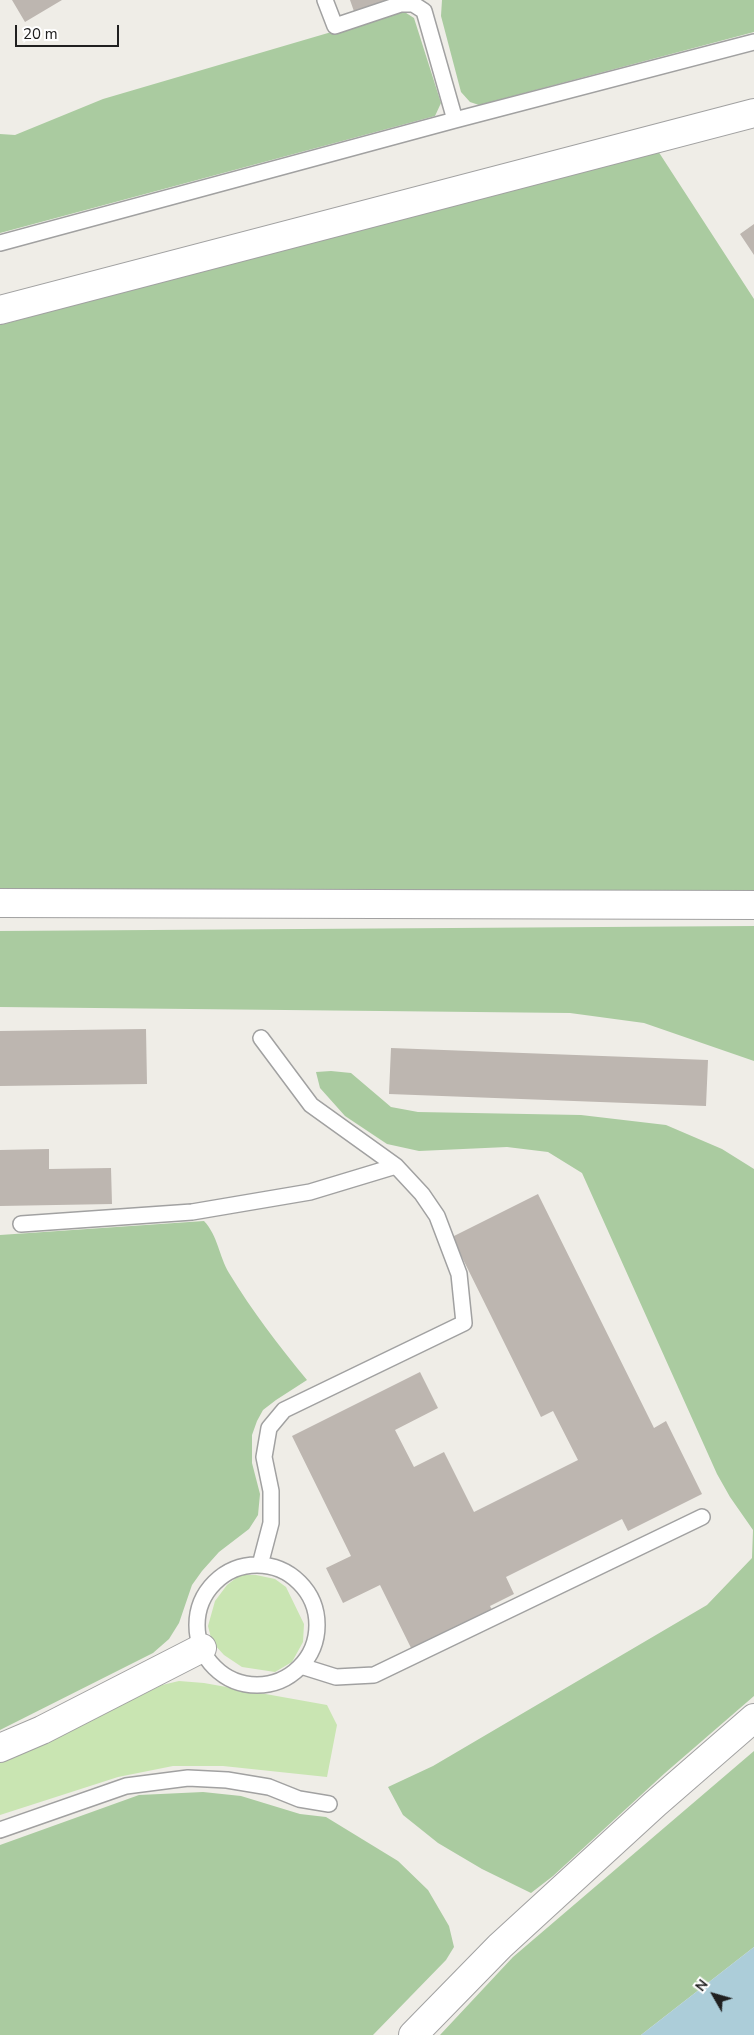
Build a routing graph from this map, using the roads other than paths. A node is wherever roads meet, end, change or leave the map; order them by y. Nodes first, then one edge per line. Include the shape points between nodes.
1 (324, 0) edge
2 (754, 42) edge
3 (754, 112) edge
4 (455, 120) junction
5 (0, 243) edge
6 (0, 310) edge
7 (0, 903) edge
8 (754, 905) edge
9 (261, 1038) dead end
10 (396, 1166) junction
11 (21, 1224) dead end
12 (702, 1516) dead end
13 (260, 1565) junction
14 (202, 1648) junction
15 (301, 1666) junction
16 (754, 1718) edge
17 (0, 1748) edge
18 (329, 1804) dead end
19 (0, 1830) edge
20 (413, 2035) edge

1 - 4 lane via 335,26 401,4 412,4 424,11
2 - 4 lane
3 - 6 street
4 - 5 lane
7 - 8 street
9 - 10 lane via 310,1105
10 - 11 lane via 310,1192 192,1212
10 - 13 lane via 437,1216 459,1274 464,1323 284,1410 269,1428 264,1457 271,1491 271,1524
12 - 15 lane via 374,1675 336,1677
13 - 14 lane via 243,1566 213,1584 198,1614 197,1631
13 - 15 lane via 277,1568 292,1576 314,1602 317,1636 311,1653
14 - 15 lane via 222,1674 238,1683 254,1686 272,1684
14 - 17 street via 42,1730
16 - 20 street via 514,1933
18 - 19 lane via 299,1799 269,1787 188,1778 126,1786

